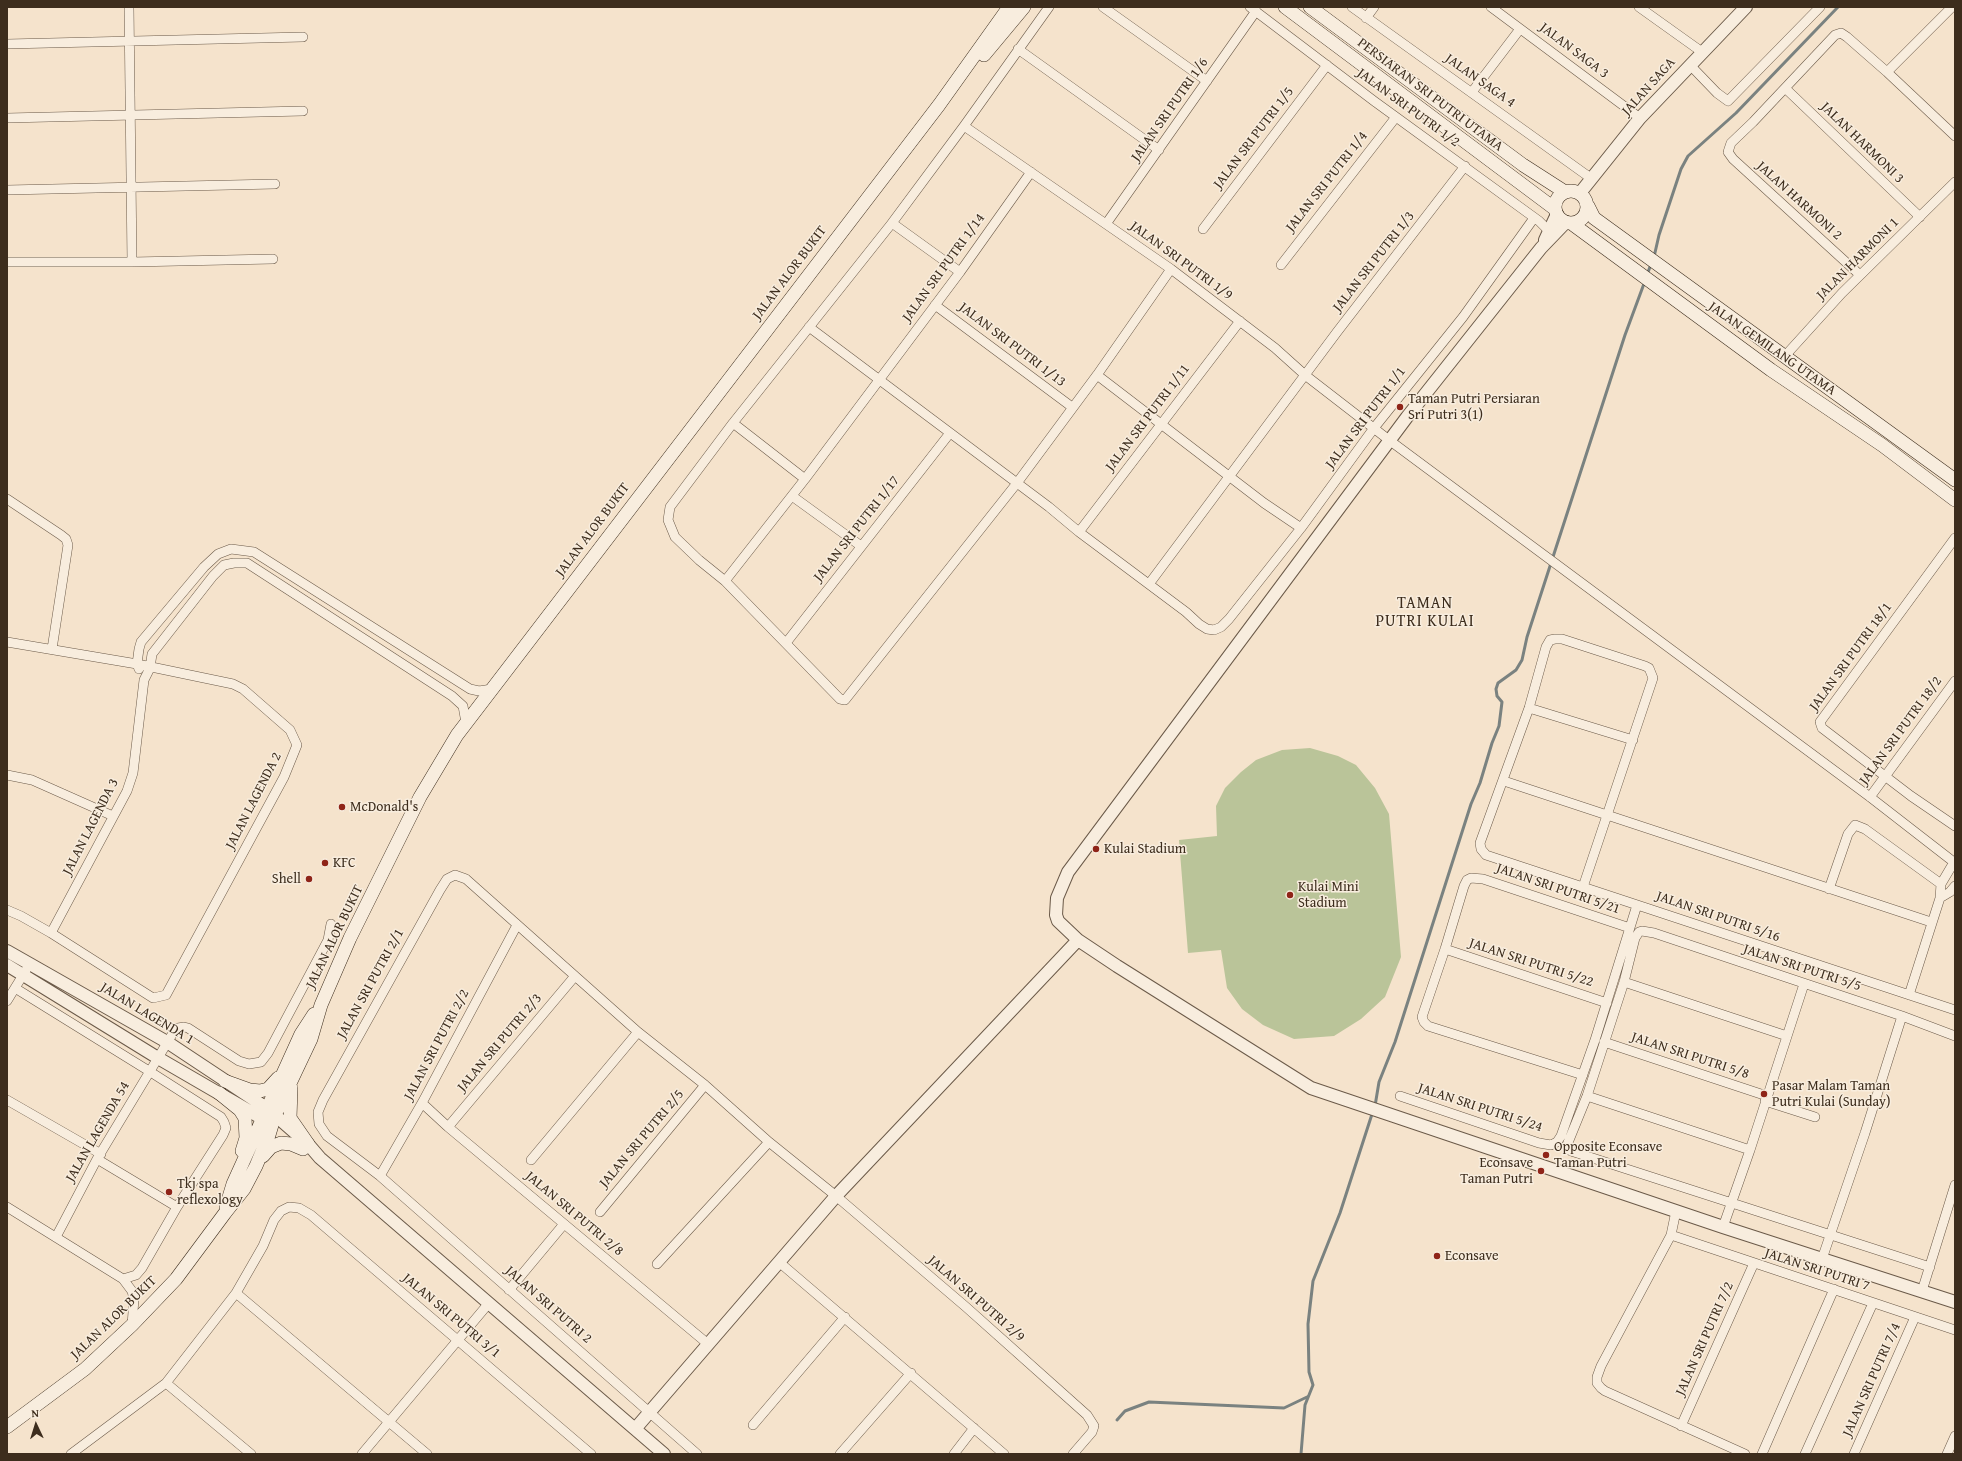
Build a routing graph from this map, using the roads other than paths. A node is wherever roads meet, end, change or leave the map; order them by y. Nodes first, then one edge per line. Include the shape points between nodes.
1 (128, 7) edge
2 (1009, 7) edge
3 (1024, 7) edge
4 (1049, 7) edge
5 (1103, 7) edge
6 (1285, 7) edge
7 (1310, 7) edge
8 (1352, 7) edge
9 (1374, 7) edge
10 (1491, 7) edge
11 (1639, 7) edge
12 (1746, 7) edge
13 (1820, 7) edge
14 (1952, 8) edge
15 (1253, 9) edge
16 (1366, 18) junction
17 (1520, 29) junction
18 (303, 37) dead end
19 (128, 40) junction
20 (7, 44) edge
21 (1018, 49) junction
22 (1702, 52) junction
23 (1327, 64) junction
24 (1690, 65) junction
25 (1887, 72) junction
26 (1207, 80) junction
27 (1785, 88) junction
28 (1472, 92) junction
29 (939, 105) junction
30 (303, 111) dead end
31 (131, 114) junction
32 (1396, 117) junction
33 (7, 118) edge
34 (1640, 118) junction
35 (964, 126) junction
36 (1955, 136) edge
37 (1159, 150) junction
38 (1465, 166) junction
39 (1031, 172) junction
40 (1592, 179) junction
41 (1955, 182) edge
42 (275, 184) dead end
43 (132, 187) junction
44 (7, 190) edge
45 (1565, 192) junction
46 (1580, 193) junction
47 (1588, 206) junction
48 (1562, 217) junction
49 (1920, 217) junction
50 (1534, 218) junction
51 (892, 223) junction
52 (1106, 224) junction
53 (1203, 228) dead end
54 (1549, 231) junction
55 (1542, 248) junction
56 (273, 259) dead end
57 (7, 262) edge
58 (132, 262) junction
59 (1281, 265) dead end
60 (1171, 269) junction
61 (960, 272) junction
62 (1860, 275) junction
63 (935, 305) junction
64 (1240, 321) junction
65 (809, 327) junction
66 (1784, 357) junction
67 (1097, 375) junction
68 (1305, 375) junction
69 (878, 380) junction
70 (1072, 407) junction
71 (733, 423) junction
72 (1162, 424) junction
73 (1374, 428) junction
74 (950, 433) junction
75 (1390, 440) junction
76 (1230, 476) junction
77 (805, 479) junction
78 (1955, 480) edge
79 (1017, 483) junction
80 (792, 496) junction
81 (7, 500) edge
82 (1955, 500) edge
83 (1301, 528) junction
84 (1079, 532) junction
85 (1955, 538) edge
86 (861, 546) junction
87 (725, 582) junction
88 (1149, 584) junction
89 (7, 642) edge
90 (786, 642) junction
91 (52, 649) junction
92 (137, 664) junction
93 (150, 668) junction
94 (144, 680) junction
95 (1955, 681) edge
96 (492, 689) junction
97 (1529, 708) junction
98 (466, 723) junction
99 (1633, 740) junction
100 (7, 775) edge
101 (1885, 776) junction
102 (1504, 781) junction
103 (1870, 797) junction
104 (113, 816) junction
105 (1608, 816) junction
106 (1955, 826) edge
107 (1955, 862) edge
108 (454, 875) joint
109 (1940, 884) junction
110 (1583, 887) junction
111 (1829, 889) junction
112 (1953, 891) edge
113 (1940, 898) junction
114 (1638, 905) junction
115 (7, 910) edge
116 (1931, 922) junction
117 (331, 924) dead end
118 (517, 925) junction
119 (1634, 930) junction
120 (51, 933) junction
121 (1078, 940) junction
122 (1445, 949) junction
123 (7, 951) edge
124 (30, 964) junction
125 (7, 965) edge
126 (23, 975) junction
127 (575, 976) junction
128 (1624, 982) junction
129 (1804, 984) junction
130 (15, 988) junction
131 (1909, 995) junction
132 (7, 1001) edge
133 (1607, 1003) junction
134 (1955, 1010) edge
135 (1902, 1016) junction
136 (638, 1032) junction
137 (1787, 1036) junction
138 (1955, 1036) edge
139 (167, 1042) junction
140 (1604, 1042) junction
141 (158, 1058) junction
142 (294, 1061) junction
143 (150, 1071) junction
144 (1582, 1075) junction
145 (225, 1081) junction
146 (705, 1085) junction
147 (219, 1093) junction
148 (1400, 1096) dead end
149 (1587, 1096) junction
150 (1766, 1098) junction
151 (7, 1100) edge
152 (422, 1103) junction
153 (318, 1112) joint
154 (270, 1117) junction
155 (1815, 1117) dead end
156 (448, 1127) junction
157 (769, 1142) junction
158 (306, 1146) junction
159 (1750, 1150) junction
160 (99, 1156) junction
161 (532, 1160) dead end
162 (256, 1166) junction
163 (380, 1176) junction
164 (233, 1184) junction
165 (1955, 1185) edge
166 (836, 1196) junction
167 (1730, 1204) junction
168 (7, 1207) edge
169 (177, 1207) junction
170 (1676, 1211) junction
171 (600, 1212) dead end
172 (224, 1213) junction
173 (564, 1224) junction
174 (1723, 1227) junction
175 (1671, 1235) junction
176 (1830, 1236) junction
177 (56, 1237) junction
178 (1822, 1259) junction
179 (779, 1262) junction
180 (1754, 1263) junction
181 (657, 1264) dead end
182 (1930, 1267) junction
183 (123, 1279) junction
184 (1834, 1289) junction
185 (509, 1290) junction
186 (1922, 1291) junction
187 (236, 1293) junction
188 (1955, 1302) edge
189 (489, 1303) junction
190 (1872, 1303) junction
191 (845, 1317) junction
192 (1915, 1317) junction
193 (132, 1325) junction
194 (1955, 1330) edge
195 (458, 1340) junction
196 (708, 1344) junction
197 (911, 1373) junction
198 (166, 1383) junction
199 (649, 1414) junction
200 (388, 1423) junction
201 (753, 1425) dead end
202 (1681, 1426) junction
203 (7, 1427) edge
204 (974, 1428) junction
205 (635, 1429) junction
206 (1955, 1436) edge
207 (72, 1454) edge
208 (251, 1454) edge
209 (362, 1454) edge
210 (427, 1454) edge
211 (591, 1454) edge
212 (664, 1454) edge
213 (697, 1454) edge
214 (840, 1454) edge
215 (954, 1454) edge
216 (1004, 1454) edge
217 (1073, 1454) edge
218 (1745, 1454) edge
219 (1762, 1454) edge
220 (1805, 1454) edge
221 (1854, 1454) edge
222 (1947, 1454) edge

1 - 19 street
2 - 29 main road, JALAN ALOR BUKIT
3 - 29 main road, JALAN ALOR BUKIT
4 - 21 street
5 - 26 street
6 - 48 main road, PERSIARAN SRI PUTRI UTAMA
7 - 45 main road, PERSIARAN SRI PUTRI UTAMA via 1499,147
8 - 16 street, JALAN SAGA 4
9 - 16 street
10 - 17 street, JALAN SAGA 3
11 - 22 street
12 - 22 street, JALAN SAGA
13 - 24 street via 1728,101
14 - 25 street
15 - 23 street, JALAN SRI PUTRI 1/2
15 - 26 street, JALAN SRI PUTRI 1/6
16 - 28 street, JALAN SAGA 4
17 - 28 street
17 - 34 street, JALAN SAGA 3
18 - 19 street
19 - 20 street
19 - 31 street
21 - 35 street
21 - 37 street
22 - 24 street, JALAN SAGA
23 - 32 street, JALAN SRI PUTRI 1/2
23 - 53 street, JALAN SRI PUTRI 1/5
24 - 34 street, JALAN SAGA
25 - 27 street via 1841,33 1835,35
25 - 36 street
26 - 37 street, JALAN SRI PUTRI 1/6
27 - 49 street, JALAN HARMONI 3
27 - 62 street, JALAN HARMONI 2 via 1731,143 1728,152 1733,160
28 - 40 street, JALAN SAGA 4
29 - 96 main road, JALAN ALOR BUKIT
30 - 31 street
31 - 33 street
31 - 43 street
32 - 38 street, JALAN SRI PUTRI 1/2
32 - 59 street, JALAN SRI PUTRI 1/4
34 - 40 street, JALAN SAGA
35 - 39 street, JALAN SRI PUTRI 1/9
35 - 51 street
37 - 52 street, JALAN SRI PUTRI 1/6
38 - 50 street, JALAN SRI PUTRI 1/2
38 - 68 street, JALAN SRI PUTRI 1/3
39 - 52 street, JALAN SRI PUTRI 1/9
39 - 61 street, JALAN SRI PUTRI 1/14
40 - 46 street, JALAN SAGA
41 - 49 street, JALAN HARMONI 1
42 - 43 street
43 - 44 street
43 - 58 street
45 - 46 main road
45 - 48 main road via 1557,199
46 - 47 main road
47 - 48 main road via 1585,216 1576,222
47 - 66 main road, JALAN GEMILANG UTAMA via 1594,218
48 - 54 street
48 - 55 street
48 - 82 main road, JALAN GEMILANG UTAMA via 1771,370 1882,445
49 - 62 street, JALAN HARMONI 1
50 - 54 street, JALAN SRI PUTRI 1/2
50 - 73 street, JALAN SRI PUTRI 1/1 via 1462,316
51 - 61 street
51 - 65 street
52 - 60 street, JALAN SRI PUTRI 1/9
54 - 55 street
55 - 75 street
56 - 58 street
57 - 58 street
60 - 64 street, JALAN SRI PUTRI 1/9
60 - 67 street
61 - 63 street, JALAN SRI PUTRI 1/14
62 - 66 street, JALAN HARMONI 1
63 - 69 street, JALAN SRI PUTRI 1/14
63 - 70 street, JALAN SRI PUTRI 1/13
64 - 68 street, JALAN SRI PUTRI 1/9
64 - 72 street, JALAN SRI PUTRI 1/11
65 - 69 street
65 - 71 street
66 - 78 main road, JALAN GEMILANG UTAMA
67 - 70 street
67 - 72 street
68 - 73 street, JALAN SRI PUTRI 1/9
68 - 76 street, JALAN SRI PUTRI 1/3
69 - 74 street
69 - 77 street, JALAN SRI PUTRI 1/14
70 - 79 street
71 - 77 street
71 - 87 street via 670,507 668,520 675,537 693,556
72 - 76 street
72 - 84 street, JALAN SRI PUTRI 1/11
73 - 75 street, JALAN SRI PUTRI 1/9
73 - 83 street, JALAN SRI PUTRI 1/1
74 - 79 street
74 - 86 street, JALAN SRI PUTRI 1/17
75 - 103 street, JALAN SRI PUTRI 1/9
75 - 121 street via 1068,872 1057,898 1056,915 1058,921
76 - 83 street
76 - 88 street, JALAN SRI PUTRI 1/3
77 - 80 street, JALAN SRI PUTRI 1/14
79 - 84 street
79 - 90 street via 845,700 840,699
80 - 86 street
80 - 87 street, JALAN SRI PUTRI 1/14
81 - 91 street via 61,535 68,545
83 - 88 street, JALAN SRI PUTRI 1/1 via 1229,619 1214,630 1199,624
84 - 88 street
85 - 101 street, JALAN SRI PUTRI 18/1 via 1820,722 1822,728
86 - 90 street, JALAN SRI PUTRI 1/17
87 - 90 street
89 - 91 street
91 - 92 street
92 - 93 street
92 - 94 street
92 - 96 street via 139,649 146,636 204,567 218,554 231,549 254,552 470,689
93 - 94 street, JALAN LAGENDA 3
93 - 98 street, JALAN LAGENDA 3 via 156,647 213,576 224,565 248,563 460,702
93 - 120 street, JALAN LAGENDA 2 via 234,684 290,730 297,746 284,777 166,995 153,998 145,994
94 - 104 street, JALAN LAGENDA 3 via 133,773 127,791
95 - 101 street, JALAN SRI PUTRI 18/2
96 - 98 main road, JALAN ALOR BUKIT
97 - 99 street
97 - 99 street via 1546,647 1550,640 1562,639 1649,668 1653,678
97 - 102 street
98 - 142 main road, JALAN ALOR BUKIT via 420,797 350,938 321,1005 311,1039
99 - 105 street
100 - 104 street via 32,780
101 - 103 street, JALAN SRI PUTRI 18/2
101 - 106 street
102 - 105 street
102 - 110 street, JALAN SRI PUTRI 5/16 via 1480,843 1481,849 1491,858
103 - 107 street, JALAN SRI PUTRI 1/9
104 - 120 street, JALAN LAGENDA 3
105 - 110 street
105 - 111 street
107 - 109 street
108 - 118 street, JALAN SRI PUTRI 2/9 via 466,879
108 - 153 street, JALAN SRI PUTRI 2/1 via 440,890
109 - 111 street via 1865,829 1855,825 1848,834
109 - 113 street
110 - 114 street, JALAN SRI PUTRI 5/16
111 - 116 street
112 - 113 street
113 - 116 street
114 - 119 street
114 - 131 street, JALAN SRI PUTRI 5/16
115 - 120 street
116 - 131 street
117 - 139 street, JALAN LAGENDA 54 via 328,940 262,1062 249,1064 239,1061 184,1027 178,1028
118 - 127 street, JALAN SRI PUTRI 2/9
118 - 152 street, JALAN SRI PUTRI 2/2
119 - 122 street, JALAN SRI PUTRI 5/21 via 1476,877 1467,880 1464,886
119 - 128 street via 1635,938
119 - 129 street, JALAN SRI PUTRI 5/5 via 1654,933
119 - 133 street
121 - 166 street
121 - 170 street via 1310,1088
122 - 133 street, JALAN SRI PUTRI 5/22
122 - 144 street via 1422,1017 1428,1026
123 - 124 street, JALAN LAGENDA 1
124 - 126 street
124 - 139 street, JALAN LAGENDA 1
125 - 126 street
126 - 130 street
126 - 141 street
127 - 136 street, JALAN SRI PUTRI 2/9
127 - 156 street, JALAN SRI PUTRI 2/3
128 - 137 street
128 - 140 street
129 - 135 street, JALAN SRI PUTRI 5/5
129 - 137 street
130 - 132 street
130 - 143 street
131 - 134 street, JALAN SRI PUTRI 5/16
133 - 144 street
135 - 138 street, JALAN SRI PUTRI 5/5
135 - 176 street
136 - 146 street, JALAN SRI PUTRI 2/9
136 - 161 street
137 - 150 street
139 - 141 street, JALAN LAGENDA 54
139 - 145 street, JALAN LAGENDA 1
140 - 149 street
140 - 150 street, JALAN SRI PUTRI 5/8
141 - 143 street, JALAN LAGENDA 54
141 - 147 street
142 - 145 main road via 268,1089 250,1090
142 - 154 main road, JALAN ALOR BUKIT
142 - 158 main road via 290,1118
143 - 160 street, JALAN LAGENDA 54
143 - 169 street via 221,1117 226,1128
144 - 148 street, JALAN SRI PUTRI 5/24 via 1561,1136 1551,1145
145 - 154 street, JALAN LAGENDA 1
146 - 157 street, JALAN SRI PUTRI 2/9
146 - 171 street, JALAN SRI PUTRI 2/5
147 - 154 street
147 - 164 main road via 240,1110 247,1127
149 - 159 street
149 - 167 street via 1567,1145 1569,1150
150 - 155 street, JALAN SRI PUTRI 5/8
150 - 159 street
151 - 160 street
152 - 156 street, JALAN SRI PUTRI 2/8
152 - 163 street, JALAN SRI PUTRI 2/2
153 - 163 street, JALAN SRI PUTRI 2 via 319,1124 327,1136
154 - 158 street
154 - 162 main road, JALAN ALOR BUKIT
154 - 164 main road, JALAN ALOR BUKIT
156 - 173 street, JALAN SRI PUTRI 2/8
157 - 166 street, JALAN SRI PUTRI 2/9
157 - 181 street
158 - 162 main road via 280,1143 271,1147
158 - 189 street
159 - 167 street
160 - 169 street
160 - 177 street, JALAN LAGENDA 54
162 - 172 main road, JALAN ALOR BUKIT via 244,1189
163 - 185 street, JALAN SRI PUTRI 2
164 - 172 main road, JALAN ALOR BUKIT
165 - 182 street
166 - 179 street
166 - 217 street, JALAN SRI PUTRI 2/9 via 1092,1421 1092,1432
167 - 174 street
167 - 176 street
168 - 177 street
169 - 183 street via 142,1268 136,1275
170 - 174 street
170 - 175 street
172 - 193 main road, JALAN ALOR BUKIT via 176,1279
173 - 185 street
173 - 196 street, JALAN SRI PUTRI 2/8
174 - 178 street
175 - 180 street, JALAN SRI PUTRI 7
175 - 202 street via 1601,1366 1597,1383 1601,1388
176 - 178 street
176 - 182 street
177 - 183 street
178 - 186 street
179 - 191 street
179 - 196 street
180 - 184 street, JALAN SRI PUTRI 7
180 - 202 street, JALAN SRI PUTRI 7/2
182 - 186 street
183 - 193 street via 132,1291 134,1299
184 - 190 street, JALAN SRI PUTRI 7
184 - 219 street
185 - 199 street, JALAN SRI PUTRI 2
186 - 188 street
187 - 195 street, JALAN SRI PUTRI 3/1 via 263,1246 274,1220 281,1211 289,1207 299,1208 311,1215
187 - 198 street
187 - 200 street
189 - 195 street
189 - 205 street
190 - 192 street, JALAN SRI PUTRI 7
190 - 220 street
191 - 197 street
191 - 201 street
192 - 194 street, JALAN SRI PUTRI 7
192 - 221 street, JALAN SRI PUTRI 7/4
193 - 203 main road, JALAN ALOR BUKIT via 85,1369
195 - 200 street
195 - 211 street, JALAN SRI PUTRI 3/1
196 - 199 street
197 - 204 street
197 - 214 street
198 - 207 street
198 - 208 street
199 - 205 street
199 - 213 street, JALAN SRI PUTRI 2
200 - 209 street
200 - 210 street
202 - 218 street
204 - 215 street
204 - 216 street
205 - 212 street
206 - 222 street

